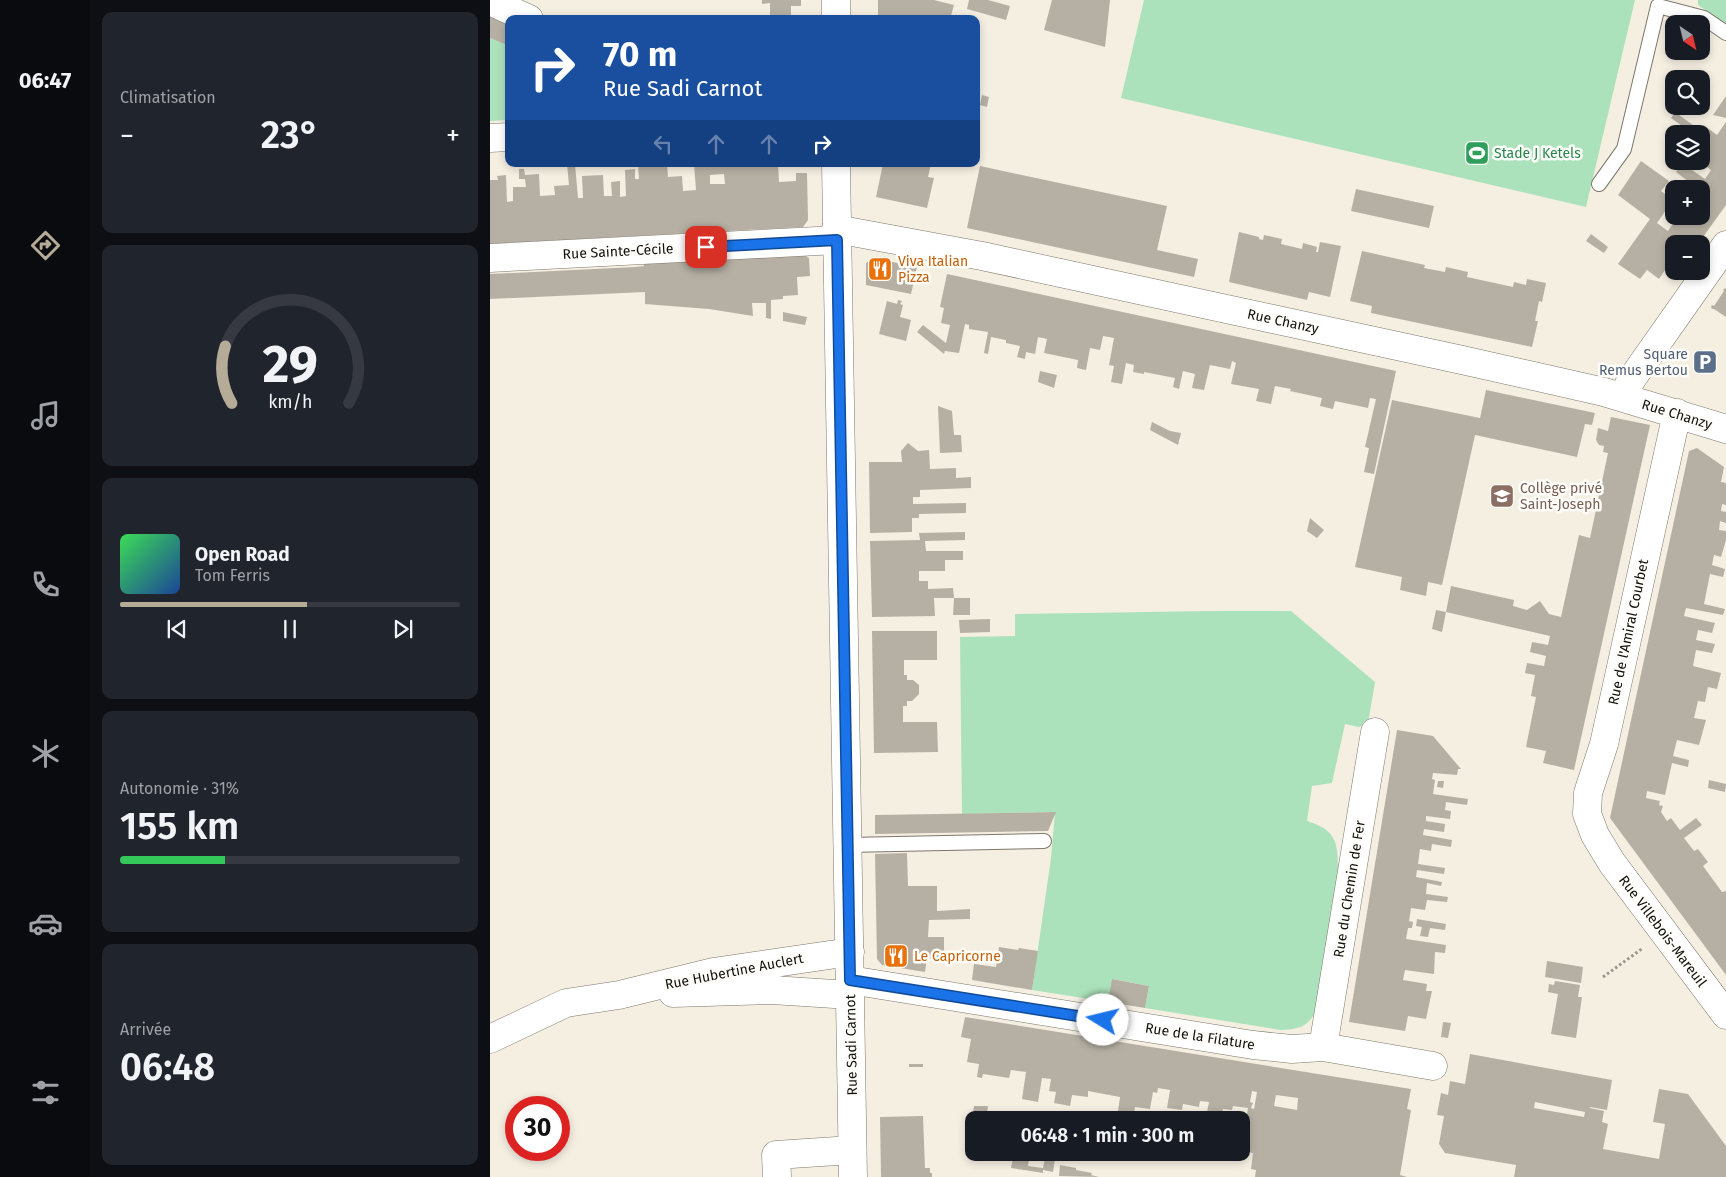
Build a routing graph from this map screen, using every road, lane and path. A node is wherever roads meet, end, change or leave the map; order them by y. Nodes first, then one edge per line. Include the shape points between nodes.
1 (490, 0) edge
2 (836, 0) edge
3 (1659, 3) edge
4 (521, 15) edge
5 (836, 15) edge
6 (1726, 33) edge
7 (505, 137) edge
8 (490, 138) edge
9 (836, 167) edge
10 (1599, 184) dead end
11 (837, 234) junction
12 (1726, 245) edge
13 (490, 258) edge
14 (1623, 398) junction
15 (1677, 413) junction
16 (1726, 429) edge
17 (1376, 732) dead end
18 (1044, 842) dead end
19 (847, 845) junction
20 (1602, 847) joint
21 (1665, 931) junction
22 (850, 952) junction
23 (1603, 977) dead end
24 (850, 987) junction
25 (619, 995) junction
26 (1726, 1015) edge
27 (490, 1039) edge
28 (1323, 1047) junction
29 (1433, 1066) dead end
30 (852, 1150) junction
31 (776, 1166) edge
32 (852, 1177) edge

1 - 4 street
2 - 5 street
3 - 6 lane via 1704,18
3 - 10 lane via 1624,149
7 - 8 street
9 - 11 street, Rue Sadi Carnot
11 - 13 street, Rue Sainte-Cécile
11 - 14 street, Rue Chanzy via 982,256
11 - 19 street, Rue Sadi Carnot
12 - 14 street via 1630,380
14 - 15 street, Rue Chanzy
15 - 16 street, Rue Chanzy
15 - 20 street, Rue de l'Amiral Courbet via 1604,744 1588,793 1587,814
17 - 28 street, Rue du Chemin de Fer
18 - 19 lane
19 - 22 street, Rue Sadi Carnot
20 - 21 street, Rue Villebois-Mareuil
21 - 23 path
21 - 26 street, Rue Villebois-Mareuil
22 - 24 street, Rue Sadi Carnot
22 - 25 street, Rue Hubertine Auclert via 713,972
24 - 25 street, Rue Hubertine Auclert
24 - 28 street, Rue de la Filature via 1253,1045 1292,1049
24 - 30 street, Rue Sadi Carnot
25 - 27 street, Rue Hubertine Auclert via 566,1003
28 - 29 street, Rue de la Filature
30 - 31 street
30 - 32 street, Rue Sadi Carnot

